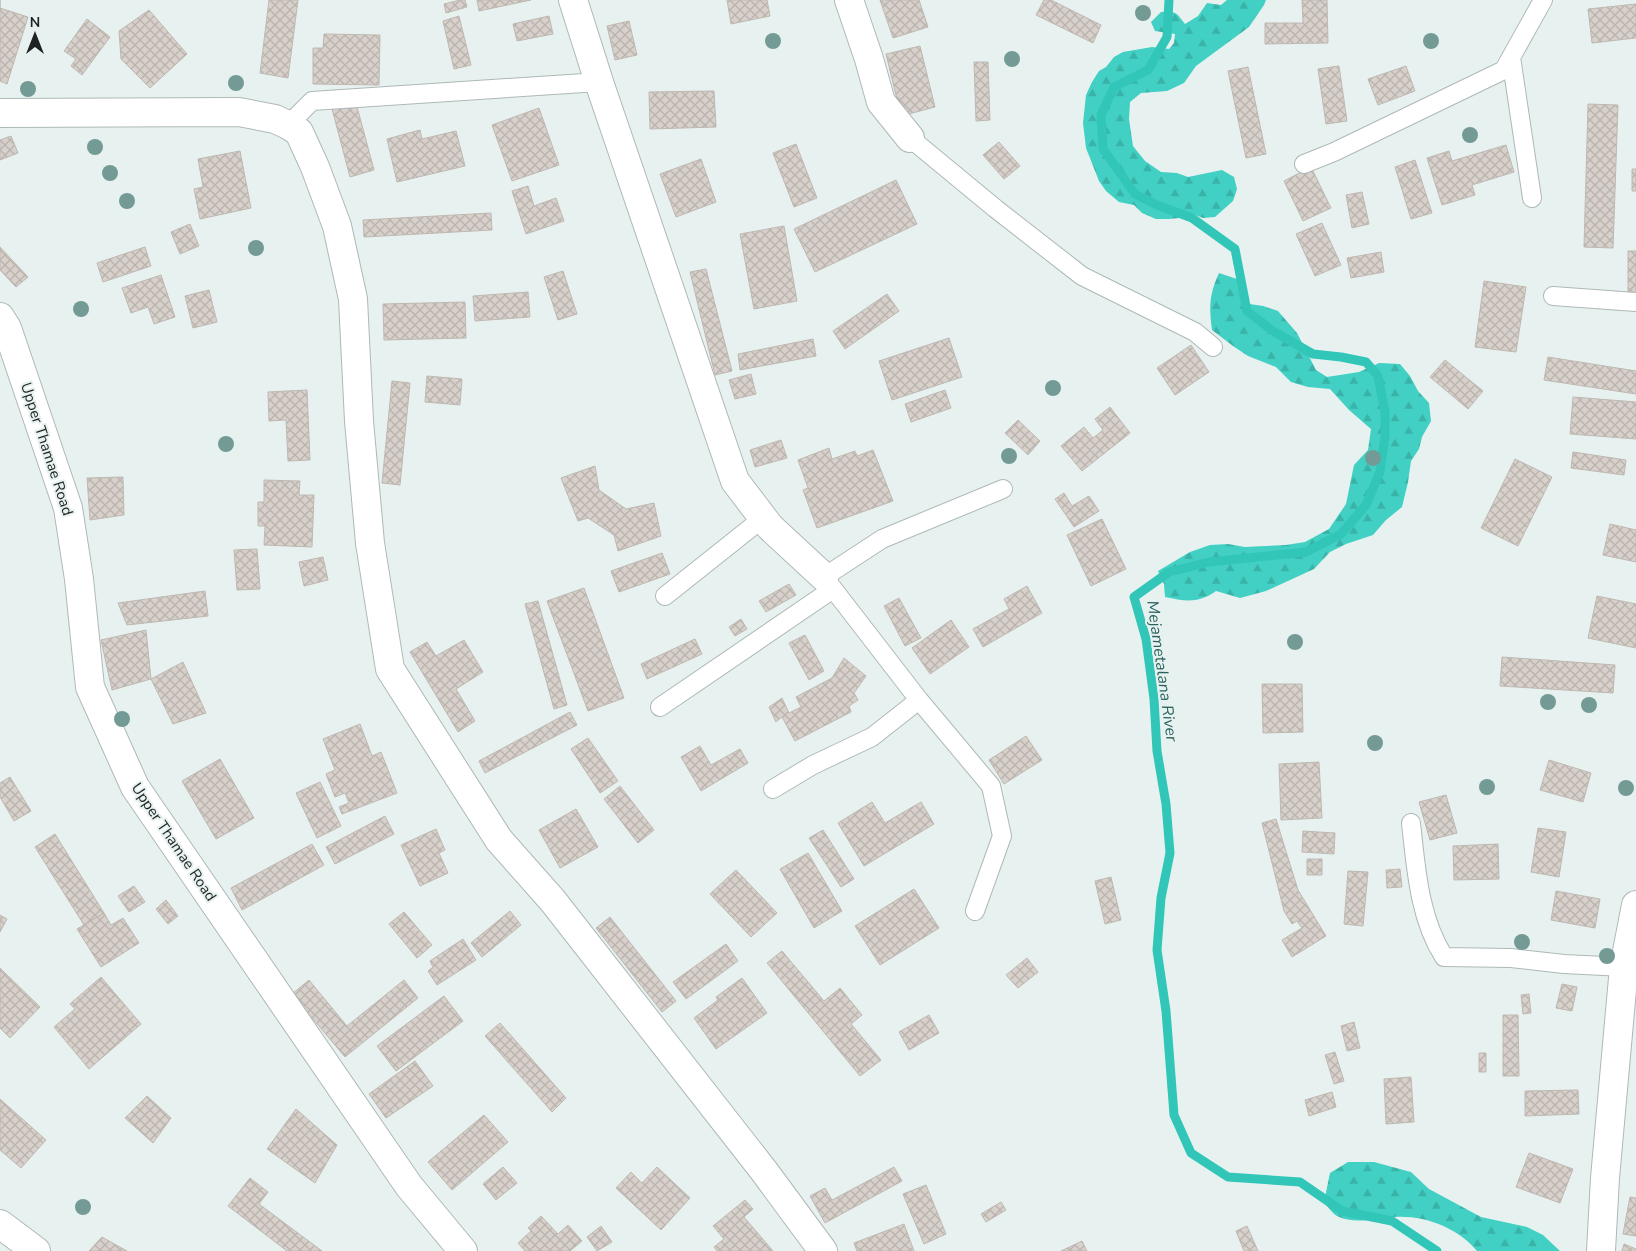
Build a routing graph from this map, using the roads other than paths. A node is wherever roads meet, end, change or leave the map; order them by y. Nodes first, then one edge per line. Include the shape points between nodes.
1 (572, 0) edge
2 (849, 0) edge
3 (1543, 0) edge
4 (1511, 57) junction
5 (599, 82) junction
6 (0, 113) edge
7 (288, 125) junction
8 (910, 138) joint
9 (1304, 164) dead end
10 (1532, 198) dead end
11 (1553, 296) dead end
12 (1636, 302) edge
13 (0, 317) edge
14 (1213, 348) dead end
15 (1003, 490) dead end
16 (763, 518) junction
17 (828, 583) junction
18 (665, 596) dead end
19 (919, 700) junction
20 (660, 707) dead end
21 (773, 789) dead end
22 (1411, 823) dead end
23 (1636, 905) edge
24 (975, 911) dead end
25 (1624, 967) junction
26 (0, 1224) edge
27 (36, 1251) edge
28 (463, 1251) edge
29 (823, 1251) edge
30 (1601, 1251) edge

1 - 5 street
2 - 8 street via 880,102
3 - 4 lane
4 - 9 lane via 1504,70
4 - 10 lane
5 - 7 lane via 312,101
5 - 16 street via 735,481
6 - 7 street via 239,112
7 - 29 street via 299,132 315,166 336,226 353,299 370,543 390,669 499,840 553,901
8 - 14 lane via 1082,276 1195,332
11 - 12 lane
13 - 28 street, Upper Thamae Road via 7,328 68,508 90,687 135,787 409,1186
15 - 17 lane via 882,539
16 - 17 street
16 - 18 lane
17 - 19 lane
17 - 20 lane
19 - 21 lane via 872,737 813,765
19 - 24 lane via 991,786 1002,836
22 - 25 lane via 1418,885 1435,942 1444,957 1510,958
23 - 25 street
25 - 30 street
26 - 27 street

